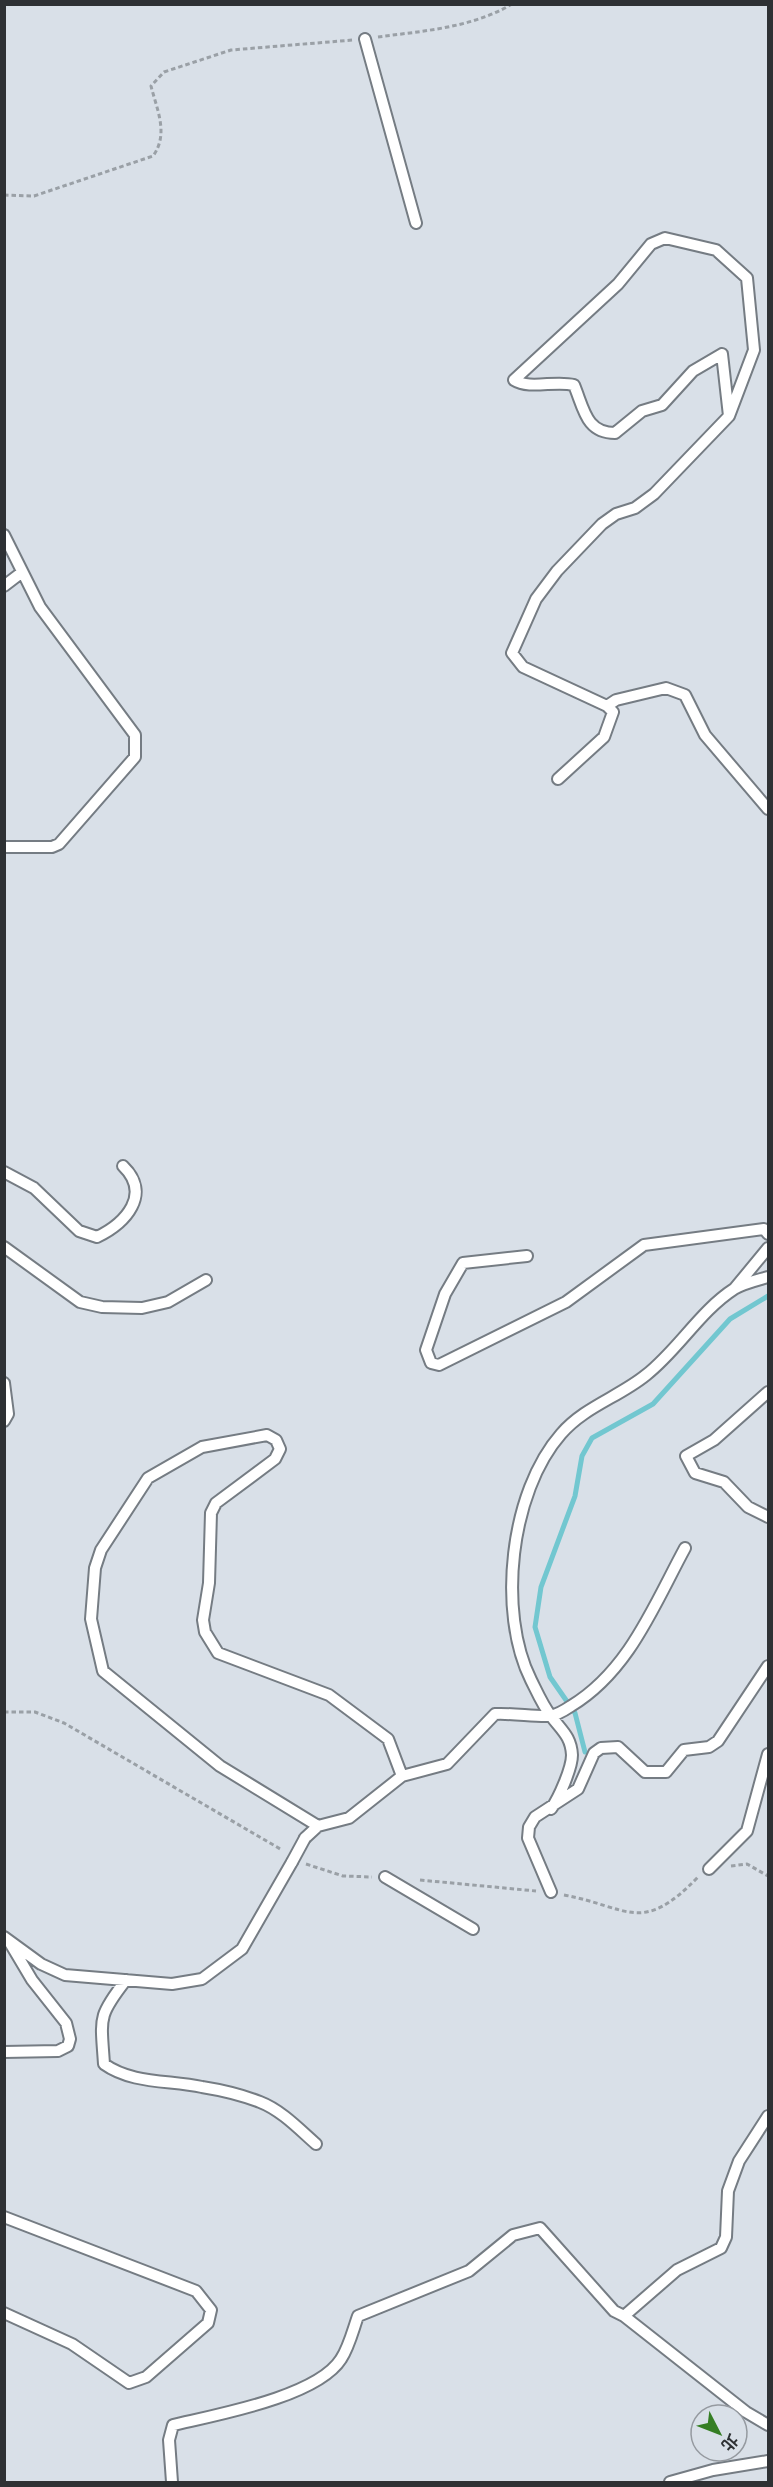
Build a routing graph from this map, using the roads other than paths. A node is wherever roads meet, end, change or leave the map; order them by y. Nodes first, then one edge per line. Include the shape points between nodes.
1 (365, 39) road end
2 (416, 223) dead end
3 (729, 416) junction
4 (4, 535) edge
5 (21, 573) junction
6 (4, 586) edge
7 (607, 706) junction
8 (558, 779) dead end
9 (768, 809) edge
10 (4, 847) edge
11 (123, 1166) dead end
12 (4, 1172) edge
13 (768, 1234) edge
14 (4, 1247) edge
15 (768, 1248) edge
16 (527, 1256) dead end
17 (768, 1277) edge
18 (206, 1280) dead end
19 (735, 1288) junction
20 (4, 1383) edge
21 (768, 1392) edge
22 (4, 1421) edge
23 (768, 1517) edge
24 (686, 1548) dead end
25 (768, 1666) edge
26 (551, 1716) junction
27 (768, 1754) edge
28 (402, 1776) junction
29 (550, 1809) junction
30 (318, 1826) junction
31 (709, 1869) road end
32 (385, 1877) road end
33 (551, 1892) road end
34 (473, 1929) dead end
35 (5, 1937) edge
36 (126, 1980) junction
37 (4, 2052) edge
38 (768, 2116) edge
39 (316, 2144) dead end
40 (4, 2217) edge
41 (4, 2313) edge
42 (624, 2316) junction
43 (768, 2425) edge
44 (768, 2461) edge
45 (172, 2482) edge
46 (670, 2482) edge

1 - 2 lane
3 - 3 lane via 722,354 693,371 662,405 642,411 615,434 593,428 574,386 521,384 514,380 618,284 651,244 665,238 716,250 747,278 754,350
3 - 7 lane via 654,494 602,524 557,571 536,599 512,652 523,667
4 - 5 lane
5 - 6 lane
5 - 10 lane via 40,607 135,735 135,757 59,844 52,848
7 - 8 lane via 613,712 603,737
7 - 9 lane via 616,700 666,688 685,695 705,735
11 - 12 lane via 132,1175 135,1186 133,1206 116,1228 97,1237 79,1231 34,1188
13 - 16 lane via 764,1229 644,1245 566,1302 439,1365 431,1364 426,1350 445,1294 463,1263
14 - 18 lane via 80,1302 102,1307 142,1308 168,1302
15 - 19 lane
17 - 19 lane
19 - 26 lane via 652,1370 587,1411 560,1434 540,1468 517,1524 511,1563 518,1642 530,1677
20 - 22 lane via 8,1414
21 - 23 lane via 714,1440 686,1456 695,1473 724,1482 748,1507
24 - 26 lane via 628,1654 585,1698
25 - 29 lane via 718,1741 710,1747 684,1750 666,1772 645,1772 618,1747 601,1748 588,1765 578,1789
26 - 28 lane via 495,1714 447,1764
26 - 29 lane via 567,1733 572,1756 558,1798
27 - 31 lane via 747,1831
28 - 30 lane via 349,1818
28 - 30 lane via 388,1739 329,1695 218,1653 205,1632 211,1513 216,1503 274,1459 280,1449 276,1440 267,1435 202,1447 148,1478 100,1550 95,1568 91,1620 103,1671 220,1766
29 - 33 lane via 535,1817 528,1838
30 - 36 lane, bridge via 291,1858 242,1949 222,1966 202,1979 172,1984
32 - 34 lane
35 - 36 lane via 41,1964 65,1975
35 - 37 lane via 66,2023 70,2039 68,2046 58,2051
36 - 39 lane via 105,2007 101,2020 105,2064 117,2073 135,2078 203,2087 260,2102
38 - 42 lane via 739,2161 728,2191 726,2237 721,2248 677,2270
40 - 41 lane via 196,2291 211,2310 208,2324 146,2377 129,2383 72,2344
42 - 43 lane
42 - 45 lane via 614,2311 540,2228 513,2235 469,2271 358,2316 341,2360 315,2383 248,2407 173,2425 169,2440
44 - 46 lane

